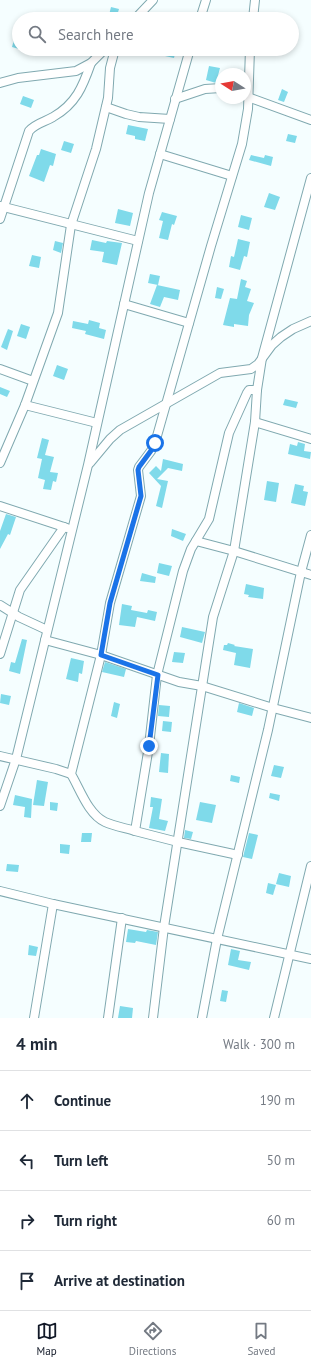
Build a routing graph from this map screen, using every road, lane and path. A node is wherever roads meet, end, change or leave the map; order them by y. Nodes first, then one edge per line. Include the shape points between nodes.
1 (153, 0) edge
2 (206, 0) edge
3 (256, 0) edge
4 (142, 12) edge
5 (202, 12) edge
6 (254, 12) edge
7 (97, 56) edge
8 (113, 56) edge
9 (188, 56) edge
10 (249, 56) edge
11 (91, 62) junction
12 (248, 68) edge
13 (0, 83) edge
14 (215, 88) edge
15 (176, 99) junction
16 (251, 99) edge
17 (246, 104) edge
18 (106, 107) junction
19 (170, 119) junction
20 (311, 120) edge
21 (160, 154) junction
22 (232, 176) junction
23 (311, 178) edge
24 (2, 207) edge
25 (0, 219) edge
26 (71, 225) junction
27 (138, 241) junction
28 (124, 304) junction
29 (311, 321) edge
30 (189, 323) junction
31 (262, 358) junction
32 (0, 369) edge
33 (33, 381) junction
34 (257, 390) junction
35 (166, 403) junction
36 (25, 405) junction
37 (255, 422) junction
38 (97, 423) junction
39 (311, 439) edge
40 (0, 463) edge
41 (88, 465) junction
42 (0, 506) edge
43 (68, 528) junction
44 (311, 535) edge
45 (196, 541) junction
46 (234, 551) junction
47 (301, 572) junction
48 (311, 575) edge
49 (0, 605) edge
50 (13, 613) junction
51 (47, 630) junction
52 (45, 640) junction
53 (0, 654) edge
54 (101, 655) junction
55 (158, 675) junction
56 (202, 686) junction
57 (273, 708) junction
58 (311, 718) edge
59 (0, 756) edge
60 (16, 759) junction
61 (71, 774) junction
62 (0, 806) edge
63 (135, 831) junction
64 (178, 842) junction
65 (238, 855) junction
66 (311, 866) edge
67 (0, 891) edge
68 (53, 904) junction
69 (122, 918) junction
70 (164, 927) junction
71 (217, 939) junction
72 (289, 954) junction
73 (311, 958) edge
74 (34, 1018) edge
75 (108, 1018) edge
76 (153, 1018) edge
77 (202, 1018) edge
78 (274, 1018) edge

1 - 4 street
2 - 5 street
3 - 6 street
7 - 11 street
8 - 18 street
9 - 15 street
10 - 12 street
11 - 13 street via 76,71 18,78
11 - 24 street via 81,89 71,102 52,118 33,126
14 - 15 street via 205,89
15 - 19 street
16 - 20 street
17 - 22 street via 246,126
18 - 19 street via 139,117
18 - 26 street
19 - 21 street
21 - 22 street
21 - 27 street
22 - 30 street
23 - 31 street
24 - 25 street
24 - 26 street
26 - 27 street
26 - 33 street via 58,313
27 - 28 street
28 - 30 street
28 - 38 street
29 - 31 street via 281,338
30 - 35 street
31 - 34 street
31 - 35 street via 251,369 220,373
32 - 33 street
33 - 36 street
34 - 37 street
34 - 45 street via 249,390 233,422 225,446 209,519
35 - 41 street via 120,430
35 - 54 street via 153,448 138,470 141,496 109,609
36 - 38 street
36 - 40 street
37 - 39 street
37 - 46 street
38 - 41 street
41 - 43 street
42 - 43 street
43 - 50 street via 24,583
43 - 51 street
44 - 47 street
45 - 46 street
45 - 55 street via 186,560
46 - 47 street
46 - 56 street via 213,616
47 - 48 street
47 - 57 street
49 - 50 street
50 - 51 street
50 - 53 street
51 - 52 street
52 - 54 street
52 - 60 street
54 - 55 street
54 - 61 street
55 - 56 street
55 - 63 street
56 - 57 street
56 - 64 street
57 - 58 street
57 - 65 street
59 - 60 street
60 - 61 street
60 - 62 street
61 - 63 street via 98,818
63 - 64 street
64 - 65 street
64 - 70 street
65 - 71 street
66 - 72 street
67 - 68 street
68 - 69 street
68 - 74 street
69 - 70 street
69 - 75 street
70 - 71 street
70 - 76 street
71 - 72 street
71 - 77 street
72 - 73 street
72 - 78 street

